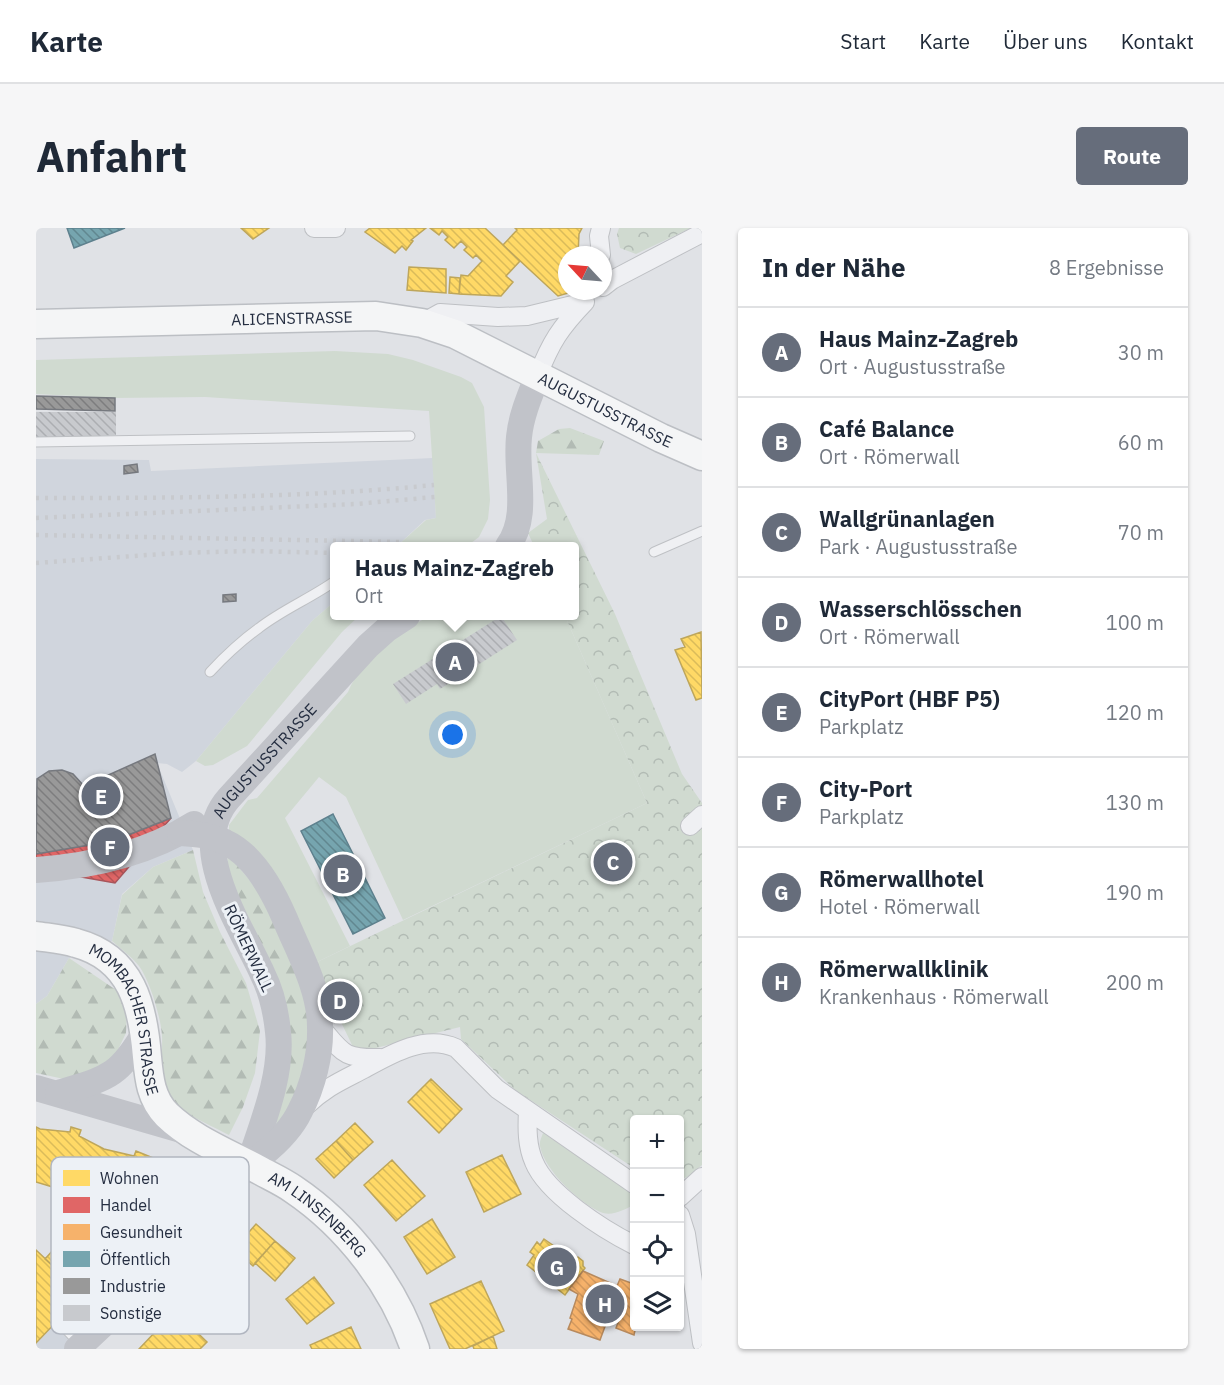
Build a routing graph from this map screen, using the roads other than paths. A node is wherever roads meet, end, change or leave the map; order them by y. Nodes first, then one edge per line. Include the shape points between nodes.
1 (314, 228) edge
2 (336, 228) edge
3 (601, 228) edge
4 (702, 233) edge
5 (600, 246) edge
6 (612, 283) edge
7 (572, 300) edge
8 (589, 300) edge
9 (422, 322) junction
10 (36, 324) edge
11 (537, 375) junction
12 (410, 436) dead end
13 (36, 442) edge
14 (702, 456) edge
15 (702, 531) edge
16 (510, 542) edge
17 (654, 552) dead end
18 (330, 585) edge
19 (400, 620) edge
20 (210, 672) dead end
21 (195, 832) junction
22 (36, 870) edge
23 (36, 936) edge
24 (320, 1026) junction
25 (145, 1032) junction
26 (382, 1058) junction
27 (47, 1091) edge
28 (300, 1111) junction
29 (528, 1111) junction
30 (192, 1133) junction
31 (236, 1157) edge
32 (249, 1164) junction
33 (702, 1177) edge
34 (630, 1181) edge
35 (684, 1193) edge
36 (683, 1223) edge
37 (630, 1243) edge
38 (691, 1267) edge
39 (68, 1334) edge
40 (93, 1334) edge
41 (702, 1343) edge
42 (79, 1347) edge
43 (415, 1349) edge

1 - 2 street
3 - 5 street
4 - 6 street
7 - 9 street via 527,316 441,314
8 - 11 street via 552,341
9 - 10 main road, ALICENSTRASSE via 376,316
9 - 11 main road, ALICENSTRASSE
11 - 14 main road, AUGUSTUSSTRASSE
11 - 16 main road, AUGUSTUSSTRASSE via 519,436 519,524
12 - 13 lane
15 - 17 lane
18 - 20 lane via 260,627
19 - 21 main road, AUGUSTUSSTRASSE via 368,646
21 - 22 main road via 113,858
21 - 24 main road, RÖMERWALL via 224,841 243,853 268,887 308,975
21 - 32 main road, RÖMERWALL via 213,850 229,907 270,992 279,1034 277,1070
23 - 25 main road, MOMBACHER STRASSE via 76,943 110,959 130,983
24 - 26 street, RÖMERWALL via 350,1056
24 - 28 main road, RÖMERWALL via 316,1061
25 - 27 main road via 124,1064 114,1072 102,1079
25 - 30 main road, MOMBACHER STRASSE via 152,1093 168,1116
26 - 28 street, RÖMERWALL via 328,1086
26 - 29 street, RÖMERWALL via 425,1044 448,1044 497,1089
27 - 30 main road, AM LINSENBERG
28 - 32 main road, RÖMERWALL via 277,1142
29 - 34 street, RÖMERWALL
29 - 37 street via 534,1165 556,1193
30 - 31 main road, AM LINSENBERG
32 - 43 main road, AM LINSENBERG via 291,1188 348,1238 379,1277
33 - 35 street
36 - 38 street
38 - 41 street
39 - 42 lane
40 - 42 main road, RÖMERWALL

